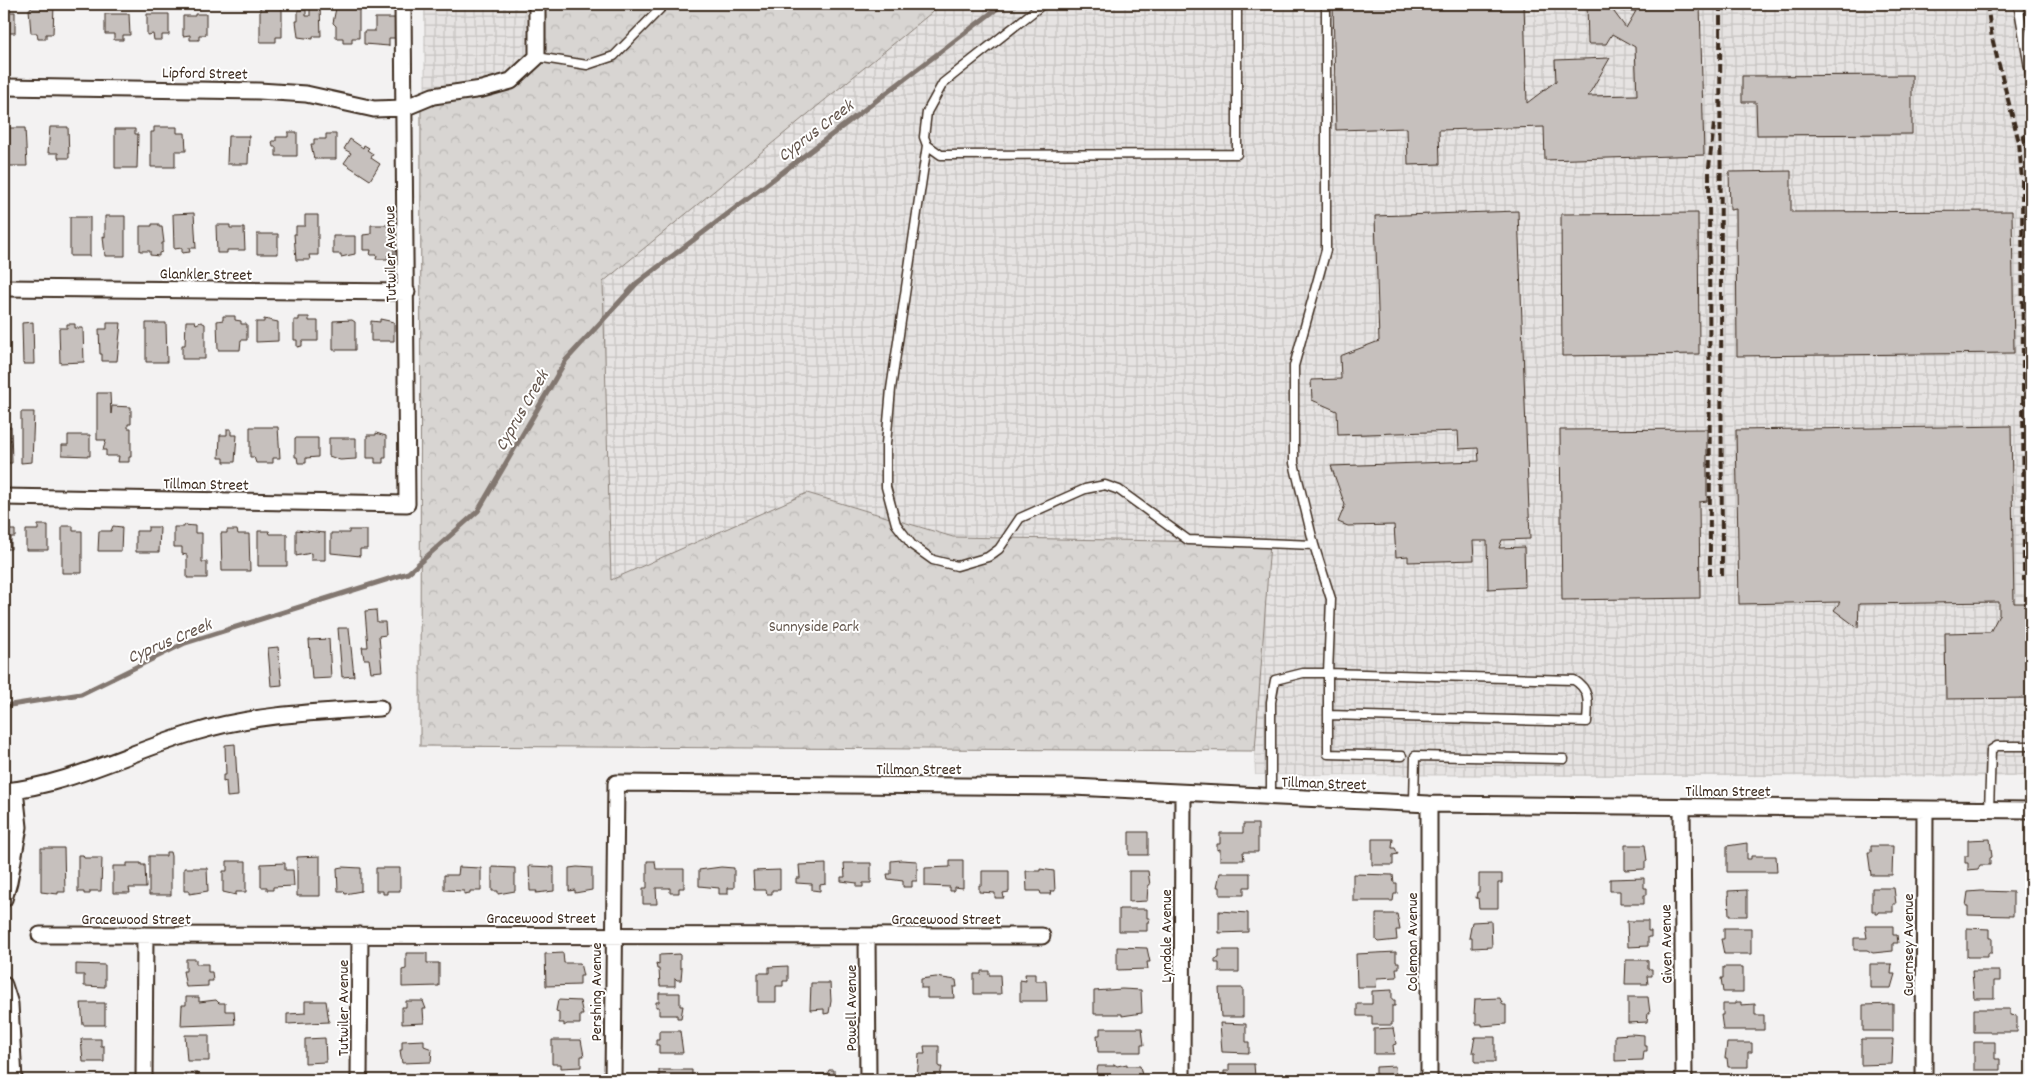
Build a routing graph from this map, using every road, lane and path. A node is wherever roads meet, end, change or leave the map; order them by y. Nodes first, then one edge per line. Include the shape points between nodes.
1 (403, 4) edge
2 (537, 4) edge
3 (666, 4) edge
4 (1043, 4) edge
5 (1237, 4) edge
6 (1326, 4) edge
7 (2020, 9) dead end
8 (538, 57) junction
9 (2031, 79) edge
10 (4, 87) edge
11 (404, 108) junction
12 (927, 146) junction
13 (4, 288) edge
14 (407, 292) junction
15 (4, 498) edge
16 (407, 504) joint
17 (1314, 545) junction
18 (1328, 673) junction
19 (380, 708) dead end
20 (1328, 715) junction
21 (2031, 746) edge
22 (1402, 756) dead end
23 (1564, 759) dead end
24 (616, 783) joint
25 (9, 791) edge
26 (1183, 792) junction
27 (1270, 797) junction
28 (1414, 803) junction
29 (1429, 804) junction
30 (1682, 808) junction
31 (1925, 809) junction
32 (1989, 810) junction
33 (2031, 810) edge
34 (4, 898) edge
35 (612, 934) junction
36 (40, 935) dead end
37 (145, 935) junction
38 (360, 935) junction
39 (866, 936) junction
40 (1042, 936) dead end
41 (4, 985) edge
42 (14, 1080) edge
43 (144, 1080) edge
44 (359, 1080) edge
45 (613, 1080) edge
46 (868, 1080) edge
47 (1182, 1080) edge
48 (1429, 1080) edge
49 (1684, 1080) edge
50 (1924, 1080) edge

1 - 11 street, Tutwiler Avenue
2 - 8 street
3 - 8 lane via 614,56 586,65
4 - 12 lane via 943,83 927,112 924,137
5 - 12 lane via 1237,154 941,155
6 - 17 lane via 1326,250 1294,366 1294,464
7 - 9 lane
8 - 11 street via 512,82 433,96
10 - 11 street, Lipford Street via 259,91 306,94 374,108
11 - 14 street, Tutwiler Avenue
12 - 17 lane via 886,444 886,487 896,524 912,545 933,560 957,566 973,562 999,549 1020,518 1085,490 1105,486 1119,490 1188,540
13 - 14 street, Glankler Street
14 - 16 street, Tutwiler Avenue
15 - 16 street, Tillman Street
17 - 18 lane via 1331,599
18 - 20 lane
18 - 20 lane via 1574,680 1583,686 1588,696 1587,722
18 - 27 lane via 1303,673 1275,680 1271,702
19 - 25 street via 285,715 197,731 57,780
20 - 22 lane via 1328,754
21 - 32 lane via 1997,746 1991,750
23 - 28 lane via 1415,756
24 - 26 street, Tillman Street via 1073,787
24 - 35 street, Pershing Avenue
25 - 34 street via 19,828
26 - 27 street, Tillman Street
26 - 47 street, Lyndale Avenue
27 - 28 street, Tillman Street
28 - 29 street, Tillman Street
29 - 30 street, Tillman Street
29 - 48 street, Coleman Avenue
30 - 31 street, Tillman Street
30 - 49 street, Given Avenue
31 - 32 street, Tillman Street
31 - 50 street, Guernsey Avenue
32 - 33 street, Tillman Street
35 - 38 street, Gracewood Street
35 - 39 street, Gracewood Street
35 - 45 street, Pershing Avenue
36 - 37 street, Gracewood Street
37 - 38 street, Gracewood Street
37 - 43 street
38 - 44 street, Tutwiler Avenue
39 - 40 street, Gracewood Street
39 - 46 street, Powell Avenue
41 - 42 street via 10,1004

